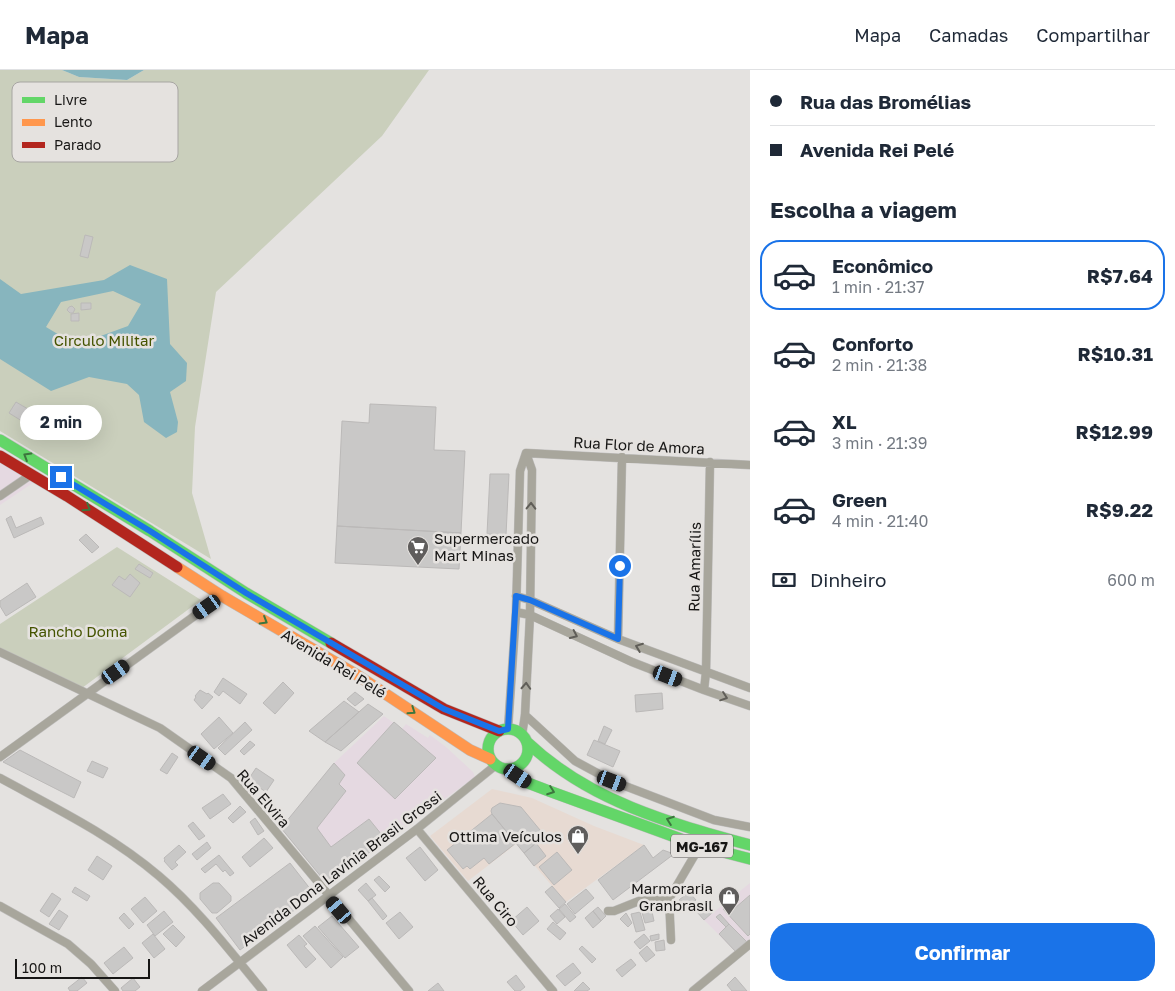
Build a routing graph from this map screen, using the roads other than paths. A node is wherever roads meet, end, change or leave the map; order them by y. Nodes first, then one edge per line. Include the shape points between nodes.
1 (0, 440) edge
2 (526, 453) junction
3 (0, 456) edge
4 (622, 457) junction
5 (710, 462) junction
6 (750, 464) edge
7 (32, 474) junction
8 (0, 496) edge
9 (222, 596) junction
10 (516, 596) junction
11 (530, 600) junction
12 (516, 612) junction
13 (530, 615) junction
14 (618, 639) junction
15 (0, 652) edge
16 (706, 672) junction
17 (750, 688) edge
18 (704, 690) junction
19 (85, 694) junction
20 (750, 706) edge
21 (525, 715) junction
22 (504, 730) junction
23 (525, 738) junction
24 (0, 757) edge
25 (493, 762) junction
26 (508, 769) junction
27 (0, 778) edge
28 (750, 828) edge
29 (417, 829) junction
30 (750, 845) edge
31 (700, 846) junction
32 (750, 859) edge
33 (328, 896) junction
34 (669, 899) junction
35 (0, 906) edge
36 (608, 911) dead end
37 (671, 940) dead end
38 (750, 944) edge
39 (240, 963) junction
40 (115, 991) edge
41 (202, 991) edge
42 (263, 991) edge
43 (409, 991) edge
44 (553, 991) edge
45 (693, 991) edge

22 -> 1 main road, Avenida Rei Pelé via 444,709 246,593
2 - 4 street, Rua Flor de Amora
2 - 10 street via 520,471
11 -> 2 street via 532,470
3 - 7 main road, Avenida Rei Pelé
4 - 5 street, Rua Flor de Amora
4 - 14 street
5 - 6 street, Rua Flor de Amora
5 - 16 street, Rua Amarílis
7 - 8 street
7 -> 9 main road, Avenida Rei Pelé
9 - 19 street
9 -> 25 main road, Avenida Rei Pelé via 365,680
10 - 11 street
10 - 12 street
11 - 13 street
11 - 14 street
12 - 13 street
12 - 22 street
13 -> 18 street via 632,662
21 -> 13 street
16 -> 14 street
15 - 19 street, Rua Elvira
16 - 17 street
16 - 18 street, Rua Amarílis
18 -> 20 street
19 - 24 street
19 - 33 street, Rua Elvira via 160,728 231,778
21 - 23 street
21 - 28 street via 574,761 612,781 714,820
22 - 23 main road via 516,730
22 - 25 main road via 489,743 488,754
23 - 26 main road via 528,748 525,760
30 -> 23 main road, MG-167 via 694,829 598,792 545,760
25 - 26 main road
25 - 29 street, Avenida Dona Lavínia Brasil Grossi
26 -> 31 main road, MG-167 via 528,783
27 - 39 street via 127,851 186,902
29 - 33 street, Avenida Dona Lavínia Brasil Grossi
29 - 44 street, Rua Ciro
31 - 32 main road, MG-167
31 - 34 street
33 - 39 street, Avenida Dona Lavínia Brasil Grossi
33 - 43 street, Rua Elvira
34 - 36 street via 639,901
34 - 37 street
35 - 40 street via 68,944
38 - 45 street
39 - 41 street, Avenida Dona Lavínia Brasil Grossi
39 - 42 street

